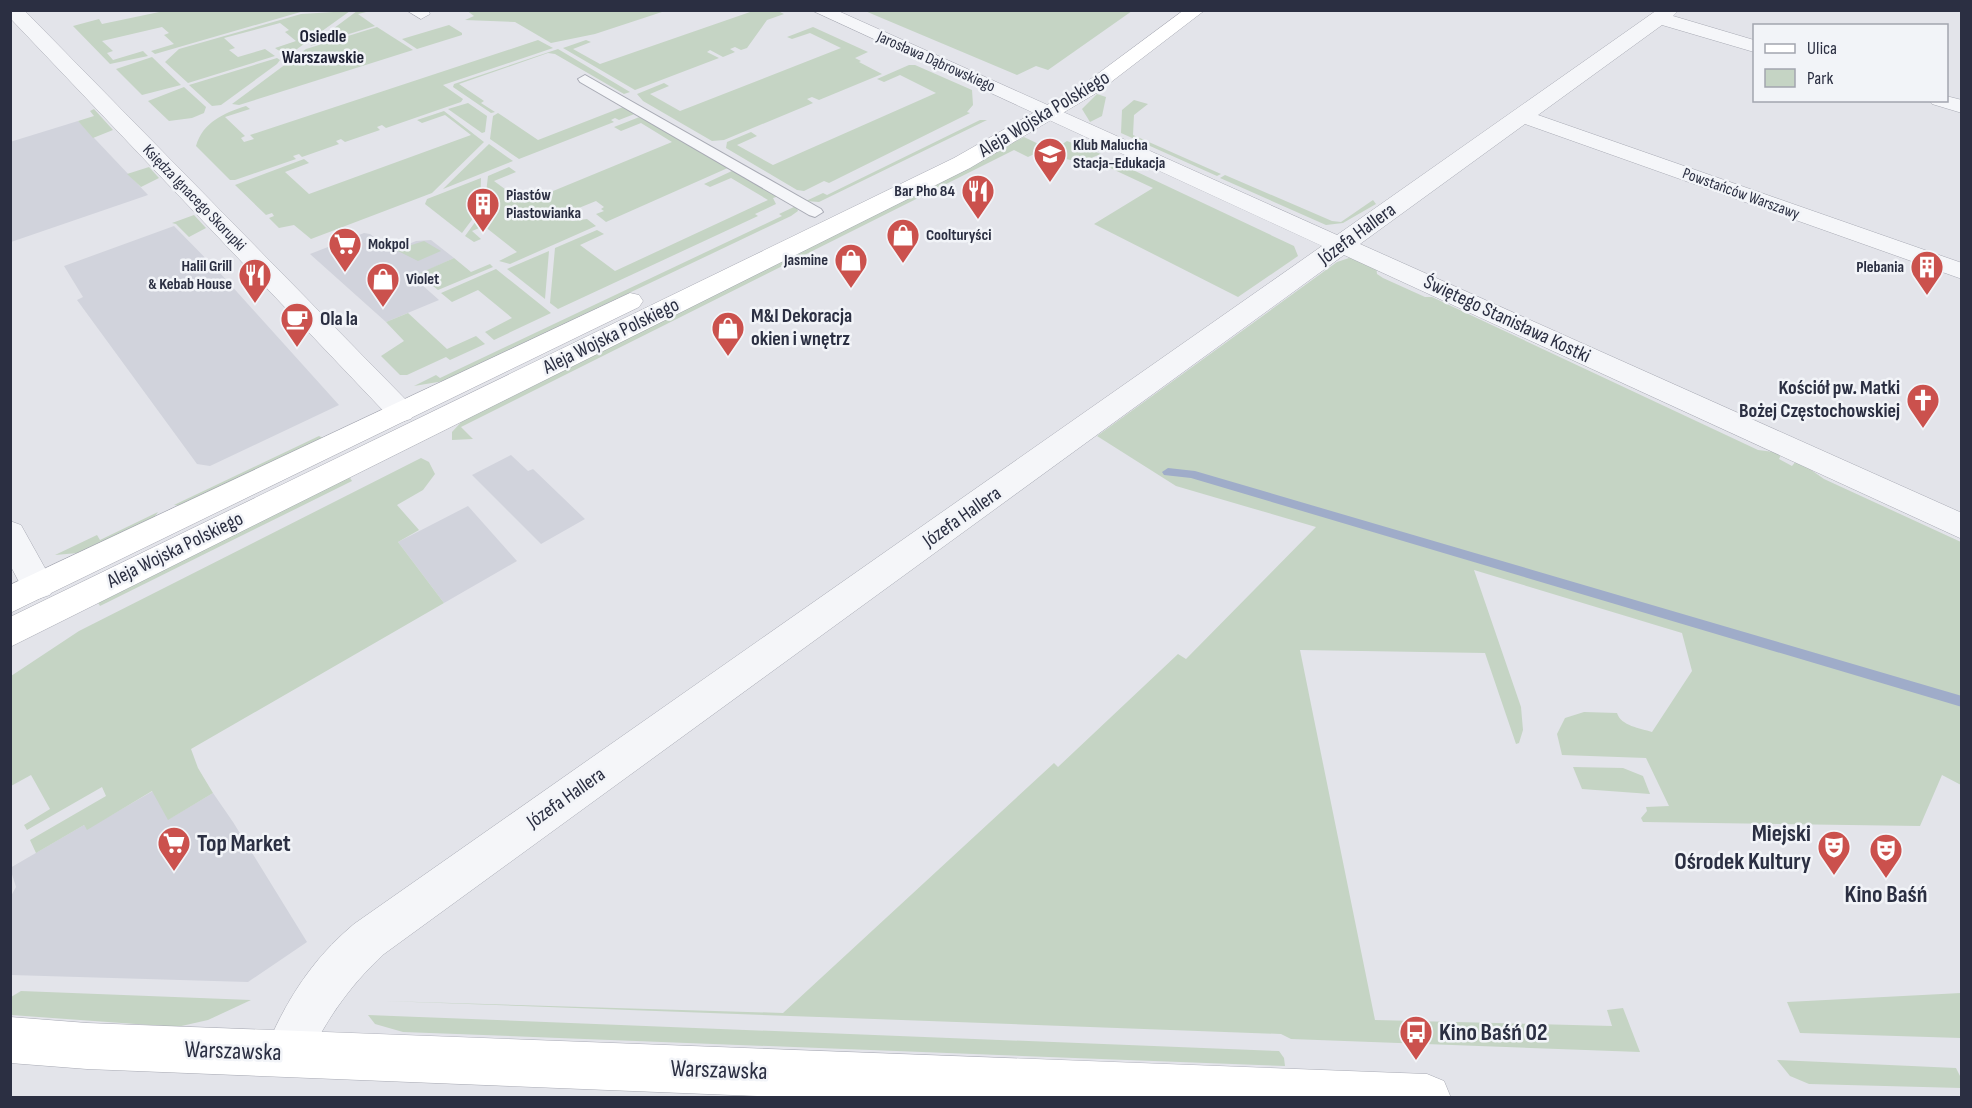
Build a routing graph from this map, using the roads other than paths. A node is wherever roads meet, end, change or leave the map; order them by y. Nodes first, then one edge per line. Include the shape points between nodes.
1 (13, 10) edge
2 (820, 10) edge
3 (1166, 10) edge
4 (1196, 10) edge
5 (1664, 14) edge
6 (1753, 45) edge
7 (585, 79) dead end
8 (1946, 102) edge
9 (1962, 107) edge
10 (1041, 109) junction
11 (1521, 116) junction
12 (815, 212) junction
13 (1343, 245) junction
14 (1962, 272) edge
15 (401, 412) junction
16 (1962, 527) edge
17 (10, 533) edge
18 (24, 593) edge
19 (10, 633) edge
20 (10, 1040) edge
21 (287, 1053) junction
22 (1427, 1098) edge

1 - 15 street, Księdza Ignacego Skorupki
2 - 10 street, Jarosława Dąbrowskiego
3 - 10 street, Aleja Wojska Polskiego via 1078,74
4 - 10 street, Aleja Wojska Polskiego via 1091,88
5 - 6 street
5 - 11 street, Józefa Hallera
7 - 12 lane
8 - 9 street
10 - 12 street, Aleja Wojska Polskiego via 959,143
10 - 13 street, Świętego Stanisława Kostki
10 - 19 street, Aleja Wojska Polskiego via 962,163
11 - 13 street, Józefa Hallera
11 - 14 street, Powstańców Warszawy
12 - 15 street, Aleja Wojska Polskiego
13 - 16 street, Świętego Stanisława Kostki
13 - 21 street, Józefa Hallera via 369,939 323,983
15 - 18 street, Aleja Wojska Polskiego
17 - 18 street
20 - 21 street, Warszawska
21 - 22 street, Warszawska

